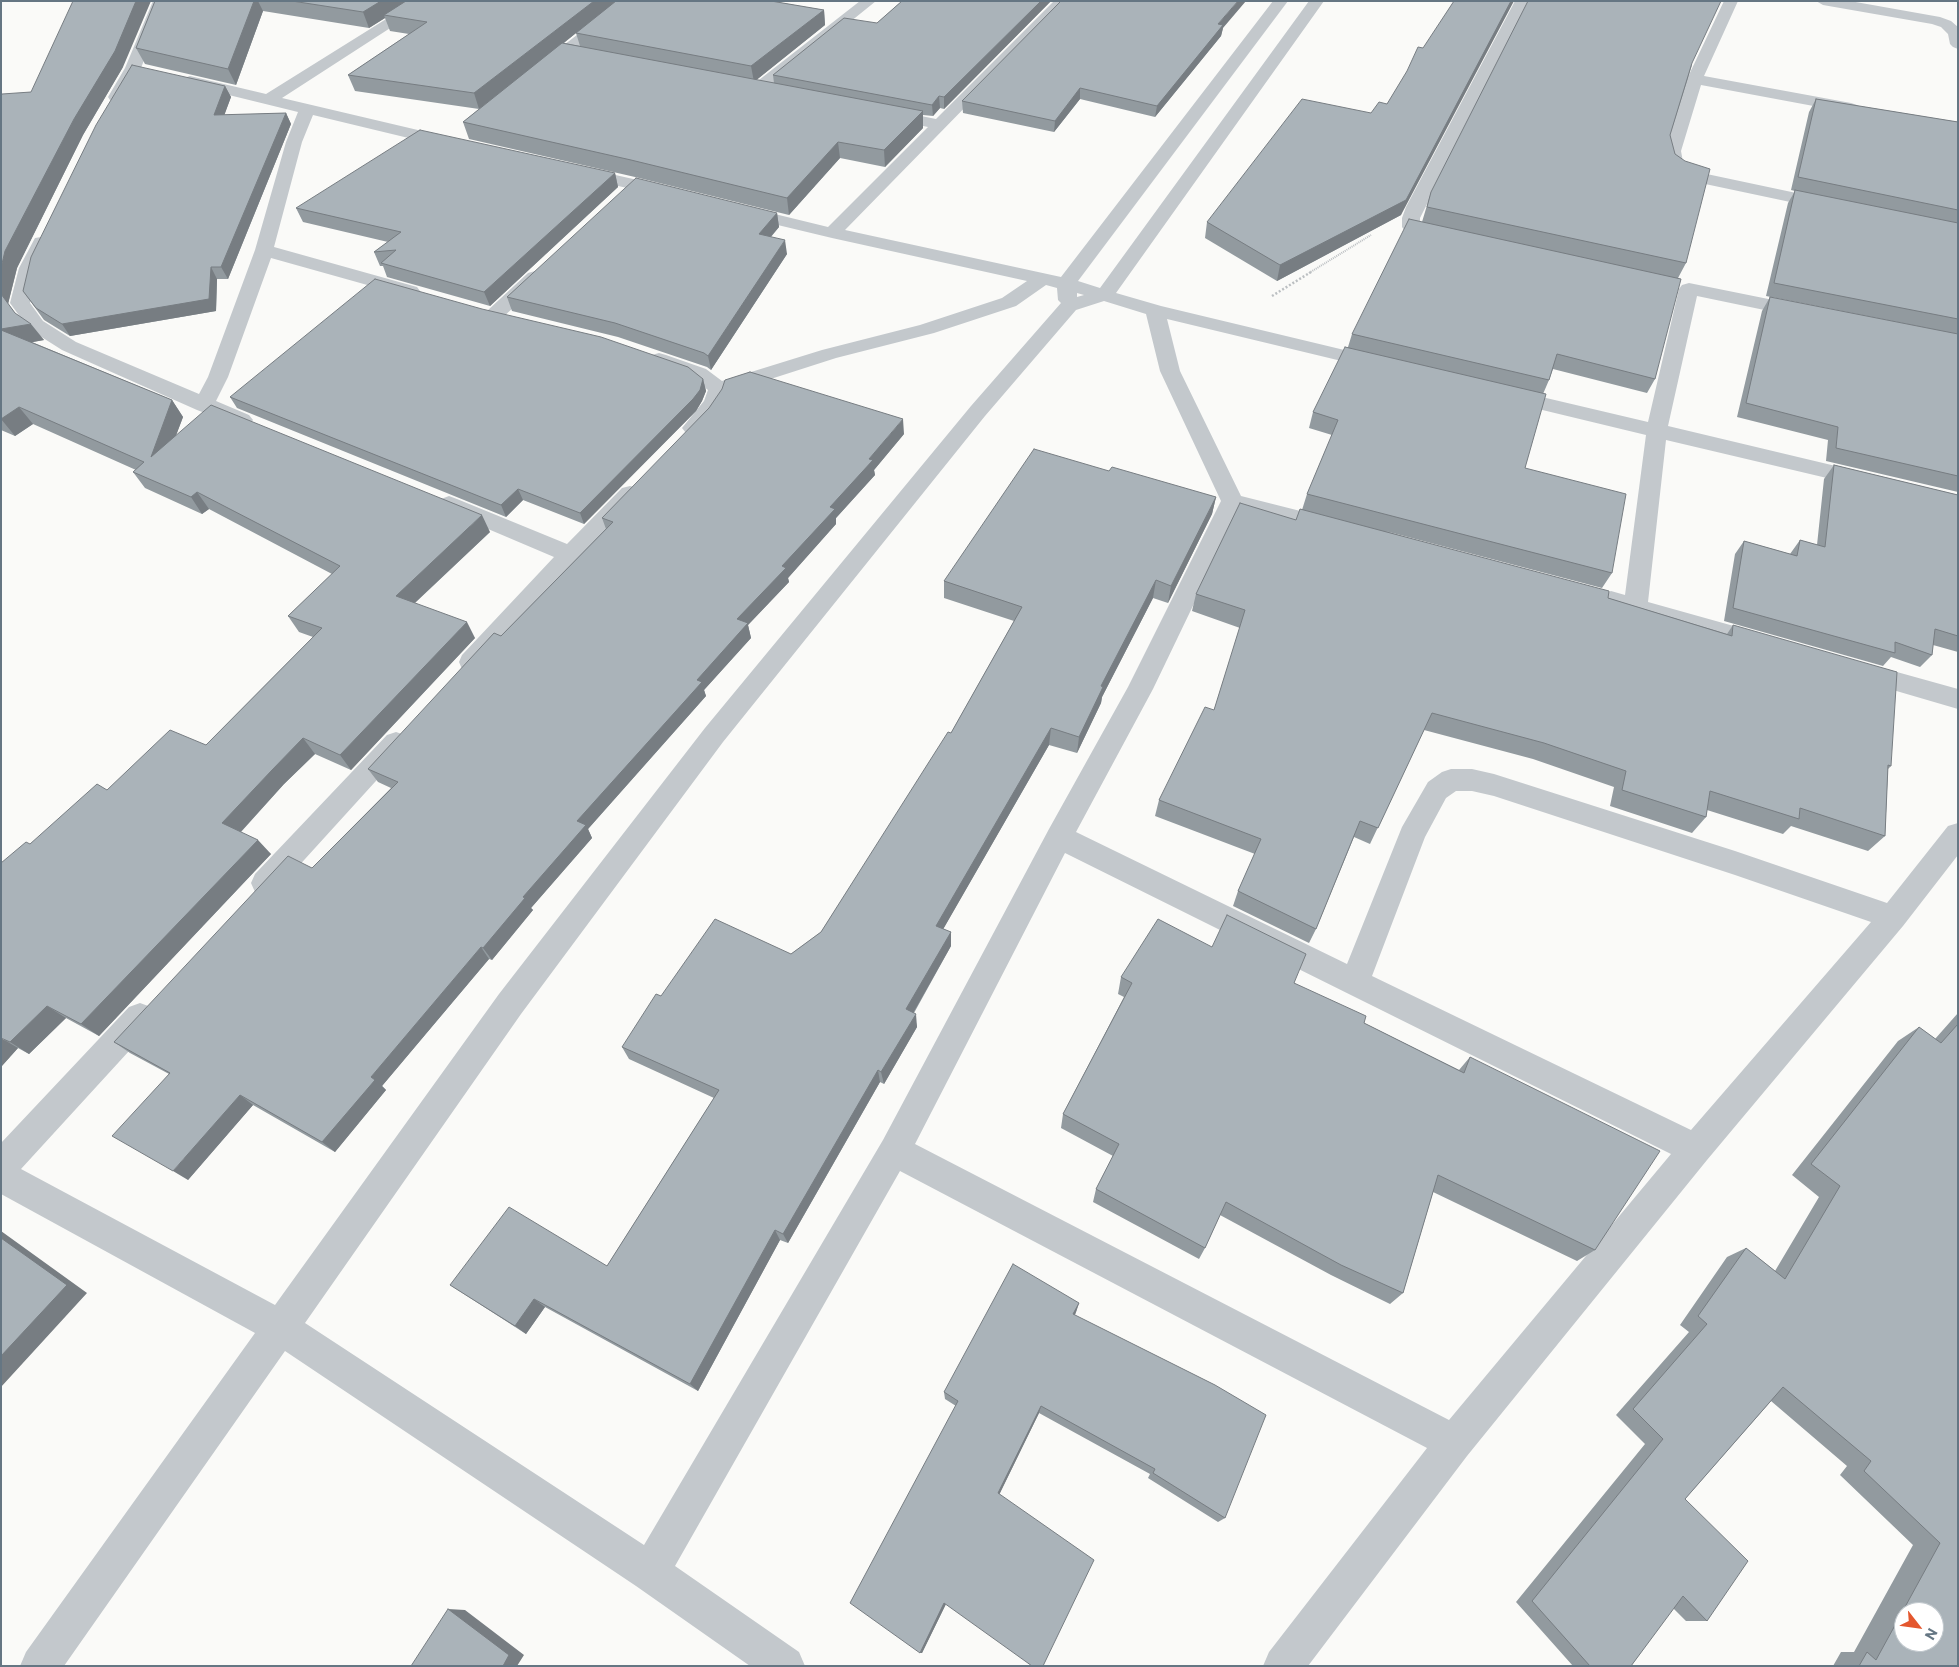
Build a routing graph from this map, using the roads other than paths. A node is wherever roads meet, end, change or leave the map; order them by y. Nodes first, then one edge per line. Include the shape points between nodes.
1 (160, 1) edge
2 (424, 1) edge
3 (630, 1) edge
4 (869, 1) edge
5 (1062, 1) edge
6 (1281, 1) edge
7 (1317, 1) edge
8 (1522, 1) edge
9 (1731, 1) edge
10 (1823, 1) edge
11 (829, 15) dead end
12 (847, 19) junction
13 (1958, 44) edge
14 (562, 52) junction
15 (582, 56) edge
16 (533, 76) edge
17 (178, 78) edge
18 (1695, 80) junction
19 (739, 87) edge
20 (756, 90) junction
21 (776, 94) edge
22 (270, 99) junction
23 (308, 108) junction
24 (1870, 111) edge
25 (871, 112) edge
26 (103, 119) edge
27 (938, 124) junction
28 (460, 143) edge
29 (568, 169) edge
30 (635, 184) junction
31 (682, 196) edge
32 (621, 198) edge
33 (729, 208) edge
34 (1841, 208) edge
35 (50, 224) edge
36 (832, 233) junction
37 (1458, 238) edge
38 (264, 250) junction
39 (551, 263) edge
40 (1042, 279) junction
41 (1068, 295) junction
42 (1105, 295) junction
43 (427, 296) edge
44 (1155, 310) junction
45 (494, 315) edge
46 (1825, 316) edge
47 (638, 352) edge
48 (1396, 368) edge
49 (718, 390) junction
50 (1493, 391) edge
51 (204, 405) junction
52 (259, 427) edge
53 (1657, 430) junction
54 (677, 444) edge
55 (644, 479) edge
56 (1880, 484) edge
57 (433, 496) edge
58 (1232, 501) junction
59 (1352, 532) edge
60 (570, 555) junction
61 (1588, 594) edge
62 (1636, 606) junction
63 (1784, 649) edge
64 (1840, 665) edge
65 (455, 679) edge
66 (1958, 699) edge
67 (408, 730) edge
68 (1958, 834) edge
69 (1059, 837) junction
70 (252, 897) edge
71 (1893, 917) junction
72 (1355, 982) junction
73 (157, 999) edge
74 (1696, 1150) junction
75 (894, 1152) junction
76 (1, 1167) edge
77 (1, 1176) edge
78 (280, 1327) junction
79 (1454, 1443) junction
80 (650, 1572) junction
81 (40, 1666) edge
82 (785, 1666) edge
83 (1283, 1666) edge

1 - 26 street via 142,70
2 - 22 street
3 - 14 street
4 - 12 street
5 - 27 street
6 - 41 street
7 - 42 street
8 - 37 street via 1411,218 1411,227
9 - 18 street
10 - 13 street via 1936,20 1955,32
11 - 12 street
12 - 20 street
14 - 15 street
14 - 16 street
17 - 22 street
18 - 24 street
18 - 34 street via 1673,150 1675,164 1697,177
19 - 20 street
20 - 21 street
22 - 23 street
23 - 28 street
23 - 38 street via 294,142
25 - 27 street
27 - 36 street
29 - 30 street
30 - 31 street
30 - 32 street
33 - 36 street
35 - 51 street via 28,268 20,303 36,325 69,346
36 - 40 street
38 - 43 street
38 - 51 street via 218,377
39 - 45 street
40 - 41 street
40 - 49 street via 1009,302
41 - 42 street
41 - 78 street via 978,411 714,734 510,1004
42 - 44 street
44 - 48 street
44 - 58 street via 1170,371
46 - 53 street via 1680,287
47 - 49 street via 699,373 712,381
49 - 54 street via 704,417
50 - 53 street
51 - 52 street
53 - 56 street
53 - 62 street
55 - 60 street
57 - 60 street
58 - 59 street
58 - 69 street via 1140,689
60 - 65 street
61 - 62 street
62 - 63 street
64 - 66 street
67 - 70 street
68 - 71 street
69 - 72 street
69 - 75 street
71 - 72 street via 1494,785 1451,780 1437,790 1412,835
71 - 74 street
72 - 74 street
73 - 76 street
74 - 79 street
75 - 79 street
75 - 80 street
77 - 78 street
78 - 80 street
78 - 81 street
79 - 83 street
80 - 82 street

